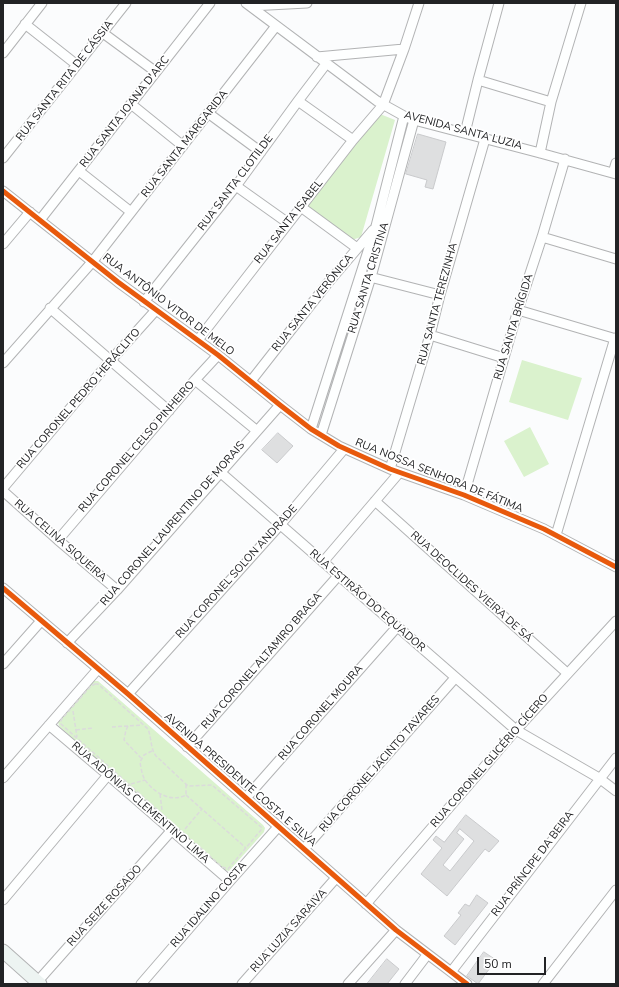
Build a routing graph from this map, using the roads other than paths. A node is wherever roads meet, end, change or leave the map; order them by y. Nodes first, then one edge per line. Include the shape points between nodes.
1 (42, 3) edge
2 (126, 3) edge
3 (210, 3) edge
4 (307, 3) edge
5 (419, 3) edge
6 (499, 3) edge
7 (581, 3) edge
8 (248, 4) edge
9 (25, 24) junction
10 (276, 26) junction
11 (103, 33) junction
12 (404, 49) junction
13 (3, 53) edge
14 (317, 57) junction
15 (326, 64) junction
16 (77, 65) junction
17 (156, 72) junction
18 (478, 80) junction
19 (298, 101) junction
20 (551, 102) junction
21 (131, 104) junction
22 (383, 105) junction
23 (208, 113) junction
24 (404, 116) junction
25 (414, 120) junction
26 (465, 133) junction
27 (485, 139) junction
28 (353, 140) junction
29 (183, 146) junction
30 (261, 152) junction
31 (540, 153) junction
32 (3, 158) edge
33 (565, 159) junction
34 (616, 163) edge
35 (79, 171) junction
36 (614, 174) edge
37 (236, 186) junction
38 (3, 192) edge
39 (301, 207) junction
40 (30, 212) junction
41 (131, 212) junction
42 (40, 220) junction
43 (288, 223) junction
44 (376, 226) junction
45 (542, 238) junction
46 (3, 244) edge
47 (356, 248) junction
48 (616, 259) edge
49 (92, 261) junction
50 (360, 274) junction
51 (370, 277) junction
52 (440, 295) junction
53 (144, 302) junction
54 (50, 308) junction
55 (156, 310) junction
56 (518, 310) junction
57 (430, 335) junction
58 (615, 338) edge
59 (198, 340) junction
60 (218, 355) junction
61 (504, 358) junction
62 (111, 360) junction
63 (3, 362) edge
64 (195, 380) junction
65 (251, 381) junction
66 (280, 405) junction
67 (169, 410) junction
68 (311, 429) junction
69 (256, 430) junction
70 (321, 435) junction
71 (344, 449) junction
72 (390, 470) junction
73 (220, 472) junction
74 (399, 473) junction
75 (3, 488) edge
76 (3, 491) edge
77 (464, 495) junction
78 (375, 501) junction
79 (280, 525) junction
80 (556, 535) junction
81 (58, 540) junction
82 (323, 562) junction
83 (616, 567) edge
84 (338, 576) junction
85 (3, 588) edge
86 (117, 590) junction
87 (41, 621) junction
88 (616, 621) edge
89 (397, 627) junction
90 (67, 643) junction
91 (3, 664) edge
92 (98, 669) junction
93 (567, 674) junction
94 (455, 678) junction
95 (128, 694) junction
96 (49, 725) junction
97 (516, 730) junction
98 (187, 747) junction
99 (616, 758) edge
100 (108, 775) junction
101 (3, 778) edge
102 (599, 778) junction
103 (616, 791) edge
104 (246, 798) junction
105 (278, 827) junction
106 (172, 830) junction
107 (304, 849) junction
108 (336, 878) junction
109 (230, 881) junction
110 (616, 890) edge
111 (3, 900) edge
112 (366, 904) junction
113 (396, 930) junction
114 (3, 951) edge
115 (427, 955) junction
116 (451, 972) junction
117 (39, 983) edge
118 (141, 984) edge
119 (242, 984) edge
120 (348, 984) edge
121 (405, 984) edge
122 (467, 984) edge
123 (543, 984) edge

1 - 9 street
2 - 11 street, RUA SANTA RITA DE CÁSSIA
3 - 17 street, RUA SANTA JOANA D'ARC
4 - 8 street
5 - 12 street
6 - 18 street
7 - 20 street
8 - 10 street, AVENIDA SANTA LUZIA
9 - 13 street
9 - 16 street
10 - 14 street, AVENIDA SANTA LUZIA
10 - 23 street, RUA SANTA MARGARIDA
11 - 16 street, RUA SANTA RITA DE CÁSSIA
11 - 17 street
12 - 14 street
12 - 22 street
14 - 15 street, AVENIDA SANTA LUZIA
15 - 19 street, RUA SANTA CLOTILDE
15 - 22 street, AVENIDA SANTA LUZIA
16 - 32 street, RUA SANTA RITA DE CÁSSIA
17 - 21 street, RUA SANTA JOANA D'ARC
18 - 20 street
18 - 26 street
19 - 28 street
19 - 30 street, RUA SANTA CLOTILDE
20 - 31 street
21 - 29 street
21 - 35 street, RUA SANTA JOANA D'ARC
22 - 24 street, AVENIDA SANTA LUZIA
22 - 28 street, RUA SANTA ISABEL
23 - 29 street, RUA SANTA MARGARIDA
23 - 30 street
24 - 25 street, AVENIDA SANTA LUZIA
24 - 44 street, RUA SANTA CRISTINA
25 - 26 street, AVENIDA SANTA LUZIA
25 - 51 street, RUA SANTA CRISTINA
26 - 27 street, AVENIDA SANTA LUZIA
27 - 31 street, AVENIDA SANTA LUZIA
27 - 52 street, RUA SANTA TEREZINHA
28 - 39 street, RUA SANTA ISABEL
29 - 41 street, RUA SANTA MARGARIDA
30 - 37 street, RUA SANTA CLOTILDE
31 - 33 street, AVENIDA SANTA LUZIA
33 - 36 street, AVENIDA SANTA LUZIA
33 - 45 street, RUA SANTA BRÍGIDA
34 - 36 street
35 - 41 street
35 - 42 street, RUA SANTA JOANA D'ARC
37 - 43 street
37 - 53 street, RUA SANTA CLOTILDE
38 - 40 street, RUA ANTÔNIO VITOR DE MELO
39 - 43 street, RUA SANTA ISABEL
39 - 47 street
40 - 42 street, RUA ANTÔNIO VITOR DE MELO
40 - 46 street
41 - 49 street, RUA SANTA MARGARIDA
42 - 49 street, RUA ANTÔNIO VITOR DE MELO
43 - 59 street, RUA SANTA ISABEL
44 - 47 street, RUA SANTA VERÔNICA
44 - 50 street, RUA SANTA CRISTINA
45 - 48 street
45 - 56 street, RUA SANTA BRÍGIDA
47 - 65 street, RUA SANTA VERÔNICA
49 - 53 street, RUA ANTÔNIO VITOR DE MELO
49 - 54 street, RUA SANTA MARGARIDA
50 - 51 street
50 - 68 street, RUA SANTA CRISTINA
51 - 52 street
51 - 70 street, RUA SANTA CRISTINA
52 - 57 street, RUA SANTA TEREZINHA
53 - 55 street, RUA ANTÔNIO VITOR DE MELO
54 - 62 street
54 - 63 street, RUA SANTA MARGARIDA
55 - 59 street, RUA ANTÔNIO VITOR DE MELO
55 - 62 street, RUA CORONEL PEDRO HERÁCLITO
56 - 58 street
56 - 61 street, RUA SANTA BRÍGIDA
57 - 61 street
57 - 72 street, RUA SANTA TEREZINHA
58 - 80 street
59 - 60 street, RUA ANTÔNIO VITOR DE MELO
60 - 64 street, RUA CORONEL CELSO PINHEIRO
60 - 65 street, RUA ANTÔNIO VITOR DE MELO
61 - 77 street, RUA SANTA BRÍGIDA
62 - 67 street
62 - 75 street, RUA CORONEL PEDRO HERÁCLITO
64 - 67 street, RUA CORONEL CELSO PINHEIRO
64 - 69 street
65 - 66 street, RUA ANTÔNIO VITOR DE MELO
66 - 68 street, RUA ANTÔNIO VITOR DE MELO
66 - 69 street, RUA CORONEL LAURENTINO DE MORAIS
67 - 81 street, RUA CORONEL CELSO PINHEIRO
68 - 70 street, RUA ANTÔNIO VITOR DE MELO
69 - 73 street, RUA CORONEL LAURENTINO DE MORAIS
70 - 71 street, RUA NOSSA SENHORA DE FÁTIMA
71 - 72 street, RUA NOSSA SENHORA DE FÁTIMA
71 - 79 street, RUA CORONEL SOLON ANDRADE
72 - 74 street, RUA NOSSA SENHORA DE FÁTIMA
73 - 79 street, RUA ESTIRÃO DO EQUADOR
73 - 86 street, RUA CORONEL LAURENTINO DE MORAIS
74 - 77 street, RUA NOSSA SENHORA DE FÁTIMA
74 - 78 street
76 - 81 street, RUA CELINA SIQUEIRA
77 - 80 street, RUA NOSSA SENHORA DE FÁTIMA
78 - 82 street
78 - 93 street, RUA DEOCLIDES VIEIRA DE SÁ
79 - 82 street, RUA ESTIRÃO DO EQUADOR
79 - 95 street, RUA CORONEL SOLON ANDRADE
80 - 83 street, RUA NOSSA SENHORA DE FÁTIMA
81 - 86 street, RUA CELINA SIQUEIRA
82 - 84 street, RUA ESTIRÃO DO EQUADOR
84 - 89 street, RUA ESTIRÃO DO EQUADOR
84 - 98 street, RUA CORONEL ALTAMIRO BRAGA
85 - 87 street, AVENIDA PRESIDENTE COSTA E SILVA
86 - 90 street, RUA CORONEL LAURENTINO DE MORAIS
87 - 90 street, AVENIDA PRESIDENTE COSTA E SILVA
87 - 91 street
88 - 93 street, RUA CORONEL GLICÉRIO CÍCERO
89 - 94 street, RUA ESTIRÃO DO EQUADOR
89 - 104 street, RUA CORONEL MOURA
90 - 92 street, AVENIDA PRESIDENTE COSTA E SILVA
92 - 95 street, AVENIDA PRESIDENTE COSTA E SILVA
92 - 96 street
93 - 97 street, RUA CORONEL GLICÉRIO CÍCERO
94 - 97 street, RUA ESTIRÃO DO EQUADOR
94 - 107 street, RUA CORONEL JACINTO TAVARES
95 - 98 street, AVENIDA PRESIDENTE COSTA E SILVA
96 - 100 street, RUA ADÔNIAS CLEMENTINO LIMA
96 - 101 street
97 - 102 street, RUA ESTIRÃO DO EQUADOR
97 - 112 street, RUA CORONEL GLICÉRIO CÍCERO
98 - 104 street, AVENIDA PRESIDENTE COSTA E SILVA
99 - 102 street, RUA PRÍNCIPE DA BEIRA
100 - 106 street, RUA ADÔNIAS CLEMENTINO LIMA
100 - 111 street
102 - 103 street, RUA ESTIRÃO DO EQUADOR
102 - 116 street, RUA PRÍNCIPE DA BEIRA
104 - 105 street, AVENIDA PRESIDENTE COSTA E SILVA
105 - 107 street, AVENIDA PRESIDENTE COSTA E SILVA
105 - 109 street, RUA IDALINO COSTA
106 - 109 street, RUA ADÔNIAS CLEMENTINO LIMA
106 - 117 street, RUA SEIZE ROSADO
107 - 108 street, AVENIDA PRESIDENTE COSTA E SILVA
108 - 112 street, AVENIDA PRESIDENTE COSTA E SILVA
108 - 119 street, RUA LUZIA SARAIVA
109 - 118 street, RUA IDALINO COSTA
110 - 123 street
112 - 113 street, AVENIDA PRESIDENTE COSTA E SILVA
113 - 115 street, AVENIDA PRESIDENTE COSTA E SILVA
113 - 120 street
114 - 117 street
115 - 116 street, AVENIDA PRESIDENTE COSTA E SILVA
115 - 121 street
116 - 122 street, AVENIDA PRESIDENTE COSTA E SILVA

